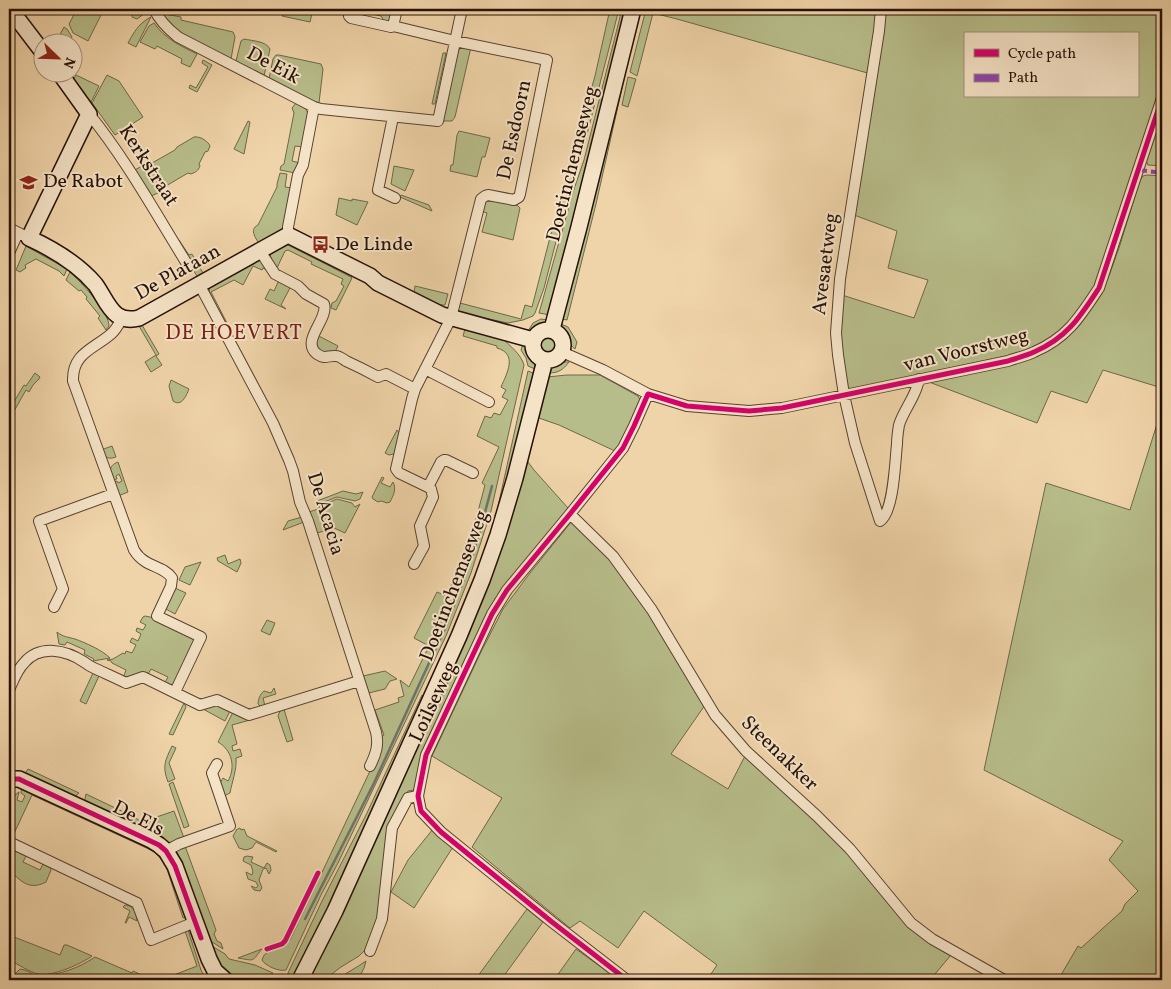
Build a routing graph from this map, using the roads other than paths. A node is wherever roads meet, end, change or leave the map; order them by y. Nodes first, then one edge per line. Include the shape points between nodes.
1 (10, 9) edge
2 (154, 9) edge
3 (351, 9) edge
4 (397, 9) edge
5 (462, 9) edge
6 (633, 9) edge
7 (881, 9) edge
8 (393, 26) junction
9 (32, 38) edge
10 (455, 41) junction
11 (66, 82) edge
12 (1162, 98) edge
13 (314, 107) junction
14 (89, 114) junction
15 (393, 116) junction
16 (395, 198) dead end
17 (19, 233) edge
18 (288, 236) junction
19 (260, 251) junction
20 (9, 253) edge
21 (189, 267) dead end
22 (199, 284) junction
23 (122, 318) junction
24 (451, 318) junction
25 (552, 329) junction
26 (533, 340) junction
27 (562, 352) junction
28 (545, 360) junction
29 (425, 369) junction
30 (919, 379) junction
31 (415, 389) junction
32 (648, 394) junction
33 (844, 394) junction
34 (489, 402) dead end
35 (474, 473) dead end
36 (428, 487) junction
37 (113, 494) junction
38 (570, 514) junction
39 (880, 521) joint
40 (414, 564) dead end
41 (54, 607) dead end
42 (359, 681) junction
43 (9, 690) edge
44 (174, 692) junction
45 (217, 764) dead end
46 (370, 766) dead end
47 (9, 778) edge
48 (418, 796) junction
49 (9, 842) edge
50 (166, 851) junction
51 (196, 922) junction
52 (370, 951) dead end
53 (225, 980) edge
54 (300, 980) edge
55 (627, 980) edge
56 (1004, 980) edge

1 - 9 street
2 - 13 street, De Eik via 178,37
3 - 8 street via 351,18
4 - 8 street
5 - 10 street
6 - 25 street, Doetinchemseweg
7 - 33 street, Avesaetweg via 840,279 836,333
8 - 10 street
10 - 15 street, De Eik via 438,121
10 - 24 street, De Esdoorn via 547,60 519,197 514,200 488,195 481,199
11 - 14 street, Kerkstraat
12 - 30 street, van Voorstweg via 1098,288 1073,326 1034,353
13 - 15 street, De Eik
13 - 18 street
14 - 17 street
14 - 21 street, Kerkstraat
15 - 16 street via 378,190
17 - 20 street
17 - 23 street via 56,252 83,271
18 - 19 street, De Plataan
18 - 24 street
19 - 22 street, De Plataan
19 - 31 street via 275,274 324,304 325,312 312,342 317,354 326,358 337,356 378,377 386,374
22 - 23 street, De Plataan via 139,318
22 - 42 street, De Acacia via 283,444
23 - 37 street, De Plataan via 111,334 83,354 73,376
24 - 26 street
24 - 29 street
25 - 26 street via 544,329
25 - 27 street via 562,338
26 - 28 street via 535,353
27 - 28 street via 552,360
27 - 32 street, van Voorstweg
28 - 54 street, Doetinchemseweg via 515,478 482,580 335,911
29 - 31 street
29 - 34 street
30 - 33 street, van Voorstweg
30 - 39 street, van Voorstweg via 899,425 893,482 888,506
31 - 36 street via 396,469
32 - 33 street, van Voorstweg via 687,406 748,410 782,408
32 - 38 street, Loilseweg via 623,448
33 - 39 street, Avesaetweg via 855,443
35 - 36 street via 444,460
36 - 40 street via 433,497 420,526 424,546
37 - 41 street via 39,521 63,590
37 - 44 street, De Plataan via 134,550 146,562 172,578 158,616 201,637
38 - 48 street, Loilseweg via 507,590 492,614 426,755
38 - 56 street, Steenakker via 613,556 652,610 715,715 746,751 850,849 911,923 932,939
42 - 44 street via 249,715 217,700 200,704
42 - 46 street, De Acacia via 377,740 377,750
43 - 44 street via 25,661 45,650 52,650 126,682 142,677
45 - 50 street, De Els via 212,773 230,826
47 - 50 street, De Els via 19,779 68,801 159,844
48 - 52 street via 408,798 392,828 382,919
48 - 55 street via 421,811 442,832
49 - 51 street via 137,903 151,940
50 - 51 street, De Els
51 - 53 street, De Els via 211,965

